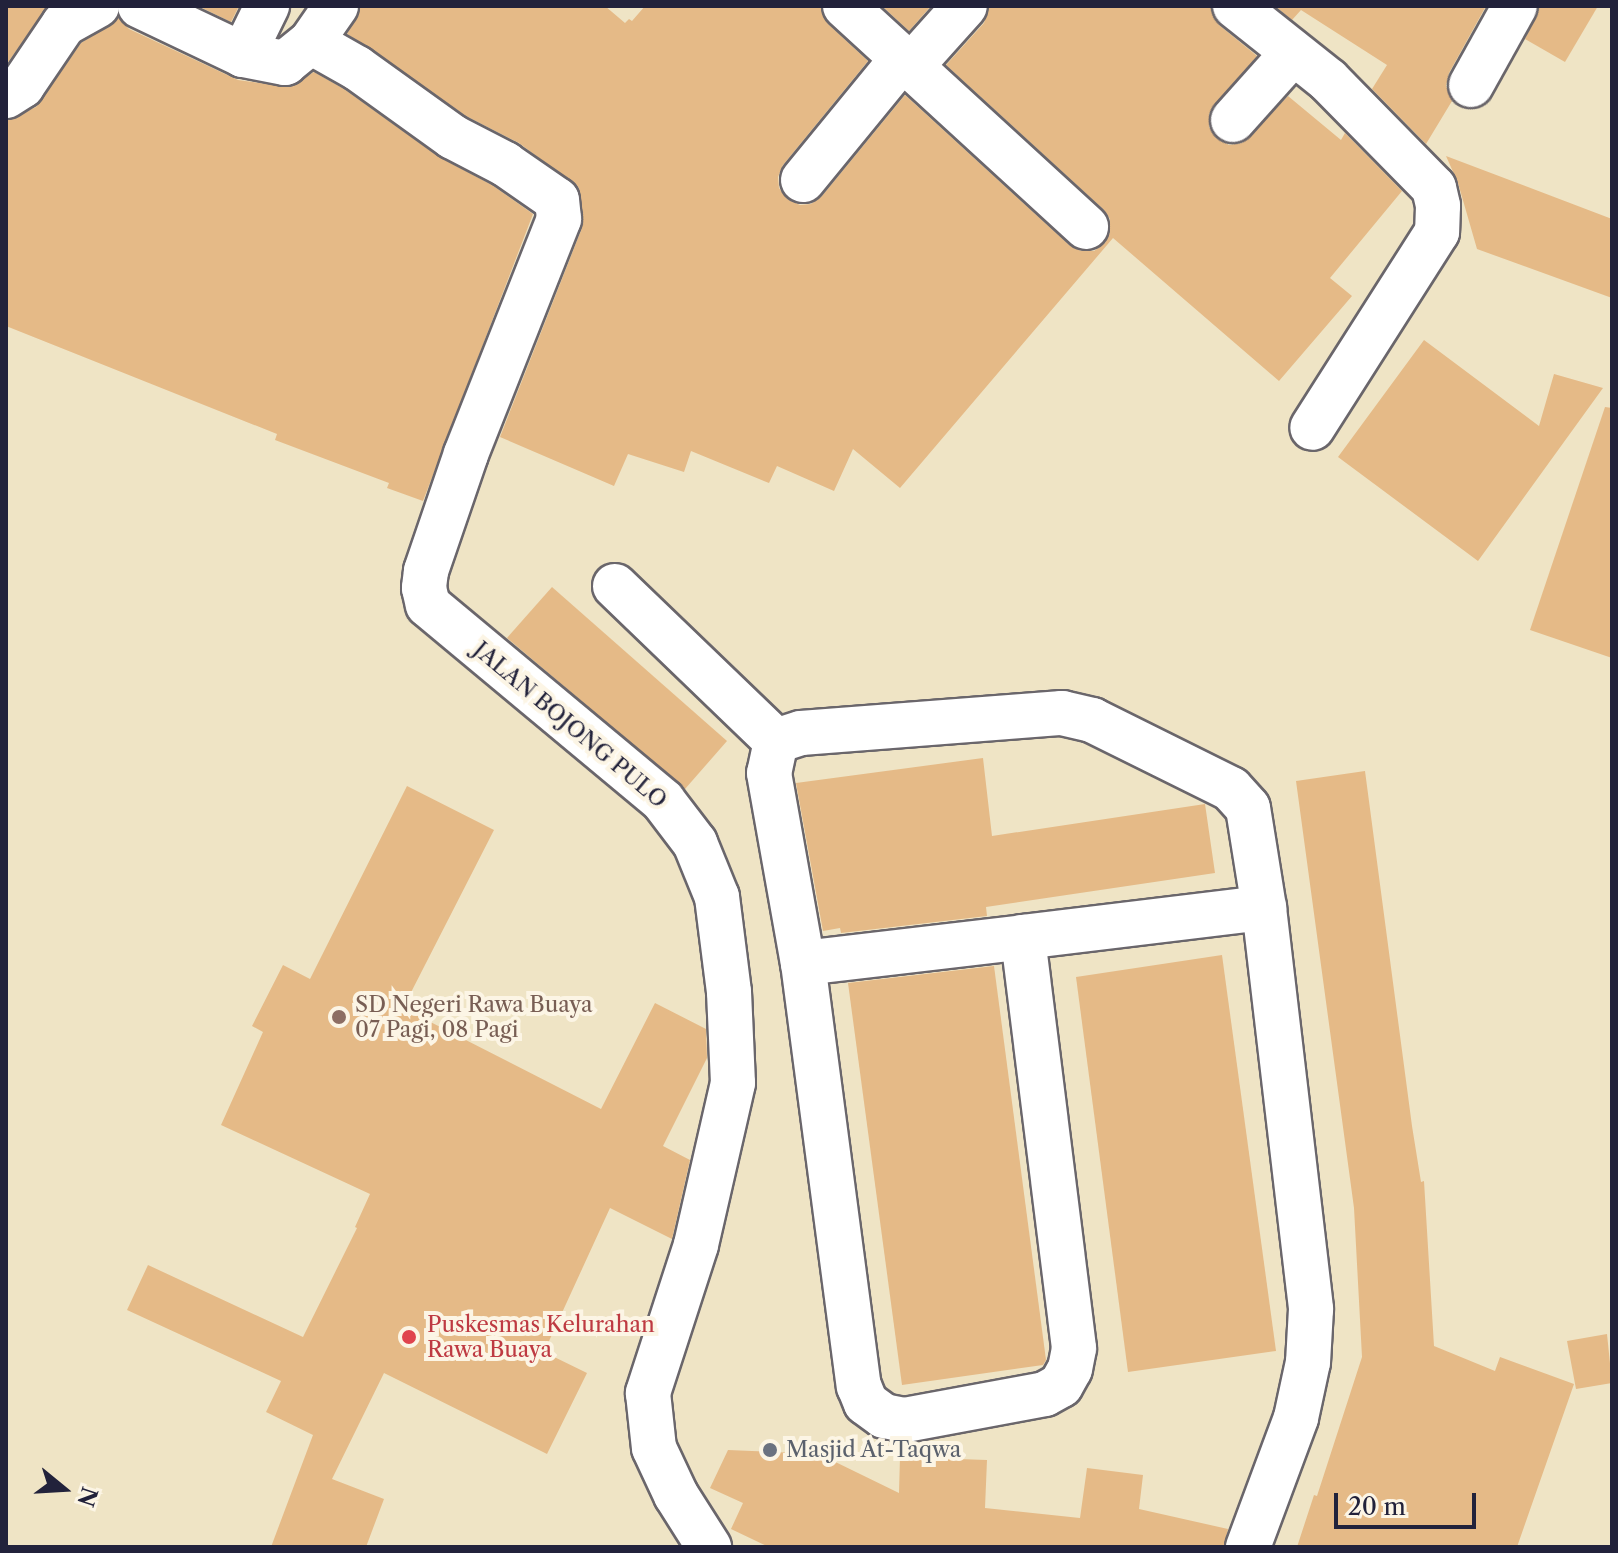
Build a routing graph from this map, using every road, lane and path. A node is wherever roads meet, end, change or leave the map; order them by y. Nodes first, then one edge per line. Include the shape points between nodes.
1 (97, 6) edge
2 (140, 6) edge
3 (267, 6) edge
4 (336, 6) edge
5 (845, 6) edge
6 (965, 6) edge
7 (1235, 6) edge
8 (1515, 6) edge
9 (311, 42) junction
10 (1293, 53) junction
11 (243, 55) junction
12 (908, 62) junction
13 (1471, 85) dead end
14 (6, 96) edge
15 (1233, 120) dead end
16 (803, 180) dead end
17 (1086, 227) dead end
18 (1312, 428) dead end
19 (615, 586) dead end
20 (776, 741) junction
21 (1264, 908) junction
22 (1023, 937) junction
23 (803, 963) junction
24 (709, 1547) edge
25 (1248, 1547) edge

1 - 14 street via 64,24 22,86
2 - 11 street
3 - 11 street
4 - 9 street
5 - 12 street
6 - 12 street
7 - 10 street
8 - 13 street
9 - 11 street via 285,63
9 - 24 street, JALAN BOJONG PULO via 557,200 559,219 466,454 424,588 428,605 663,801 695,843 717,897 733,1083 696,1245 648,1393 654,1448
10 - 15 street
10 - 18 street via 1328,80 1434,188 1438,206 1437,232
12 - 16 street
12 - 17 street
19 - 20 street
20 - 21 street via 801,733 1062,713 1092,720 1231,789 1248,808
20 - 23 street via 769,773
21 - 22 street
21 - 25 street via 1311,1309 1308,1362 1296,1418
22 - 23 street
22 - 23 street via 1074,1348 1070,1369 1061,1385 1045,1394 905,1420 884,1416 866,1403 859,1386

